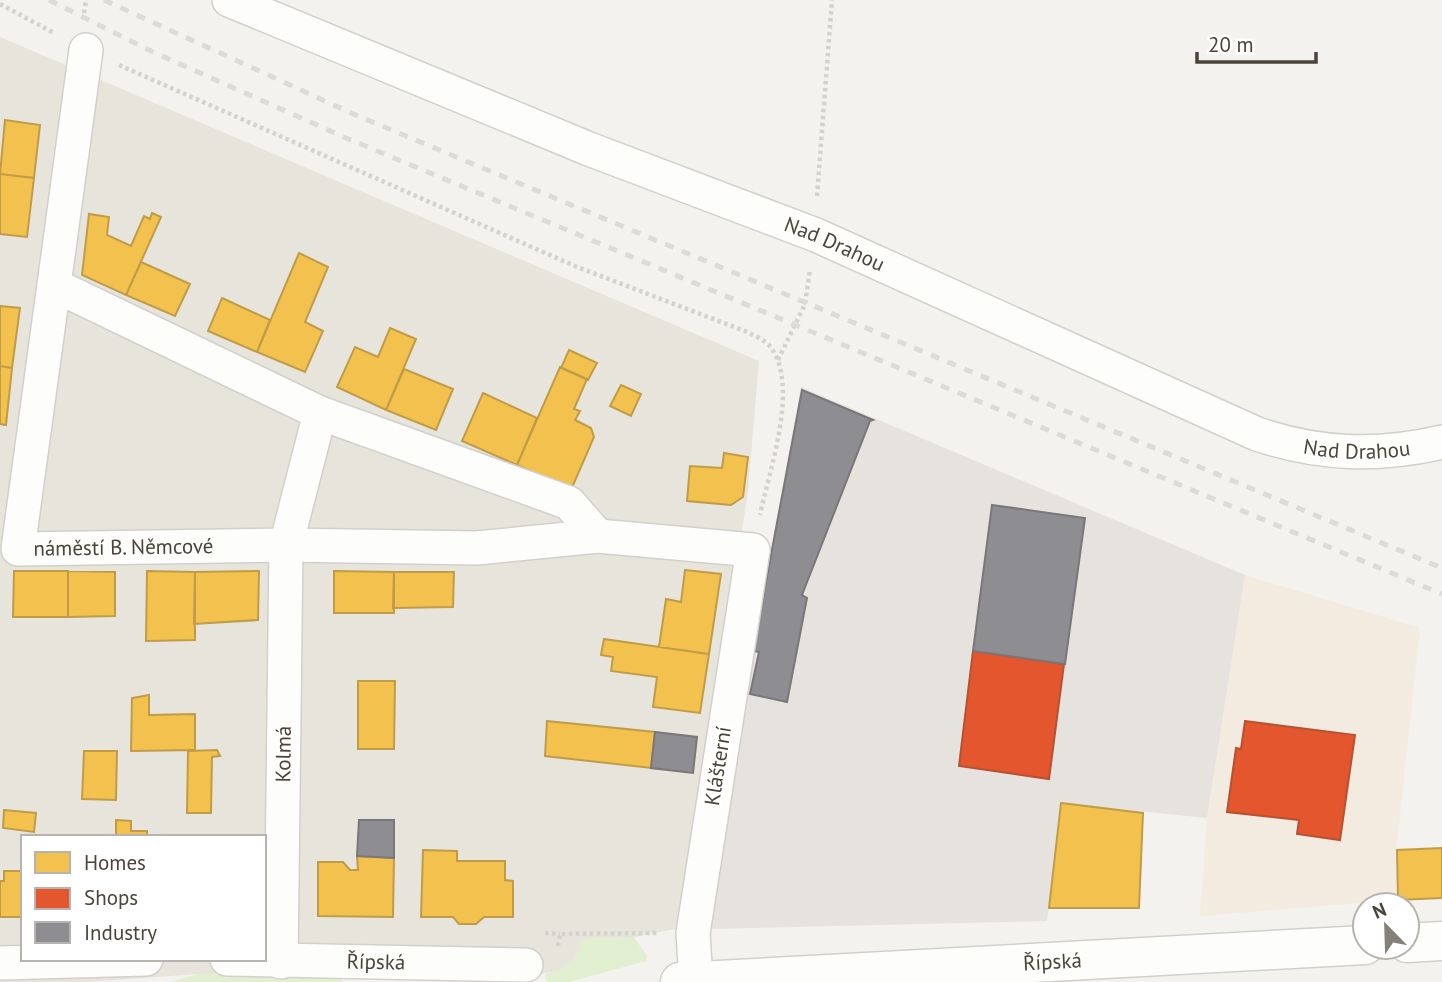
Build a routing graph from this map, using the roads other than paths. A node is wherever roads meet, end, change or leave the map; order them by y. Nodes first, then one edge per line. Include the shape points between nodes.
1 (229, 0) edge
2 (86, 50) road end
3 (54, 285) junction
4 (320, 413) junction
5 (1442, 442) edge
6 (598, 536) junction
7 (286, 545) junction
8 (753, 550) joint
9 (1442, 942) edge
10 (1421, 943) edge
11 (1351, 946) edge
12 (140, 961) edge
13 (263, 961) edge
14 (281, 962) junction
15 (0, 963) edge
16 (526, 965) road end
17 (112, 971) edge
18 (690, 981) edge

1 - 5 street, Nad Drahou via 589,149 816,234 1284,443 1340,453 1374,453
2 - 3 street, náměstí B. Němcové
3 - 4 street
3 - 7 street, náměstí B. Němcové via 18,549
4 - 6 street via 569,503
4 - 7 street
6 - 7 street, náměstí B. Němcové via 477,548
6 - 8 street, náměstí B. Němcové
7 - 14 street, Kolmá
8 - 18 street, Klášterní via 693,933
9 - 10 street
11 - 18 street, Řípská
12 - 17 street
13 - 14 street, Řípská
14 - 16 street, Řípská
15 - 17 street

